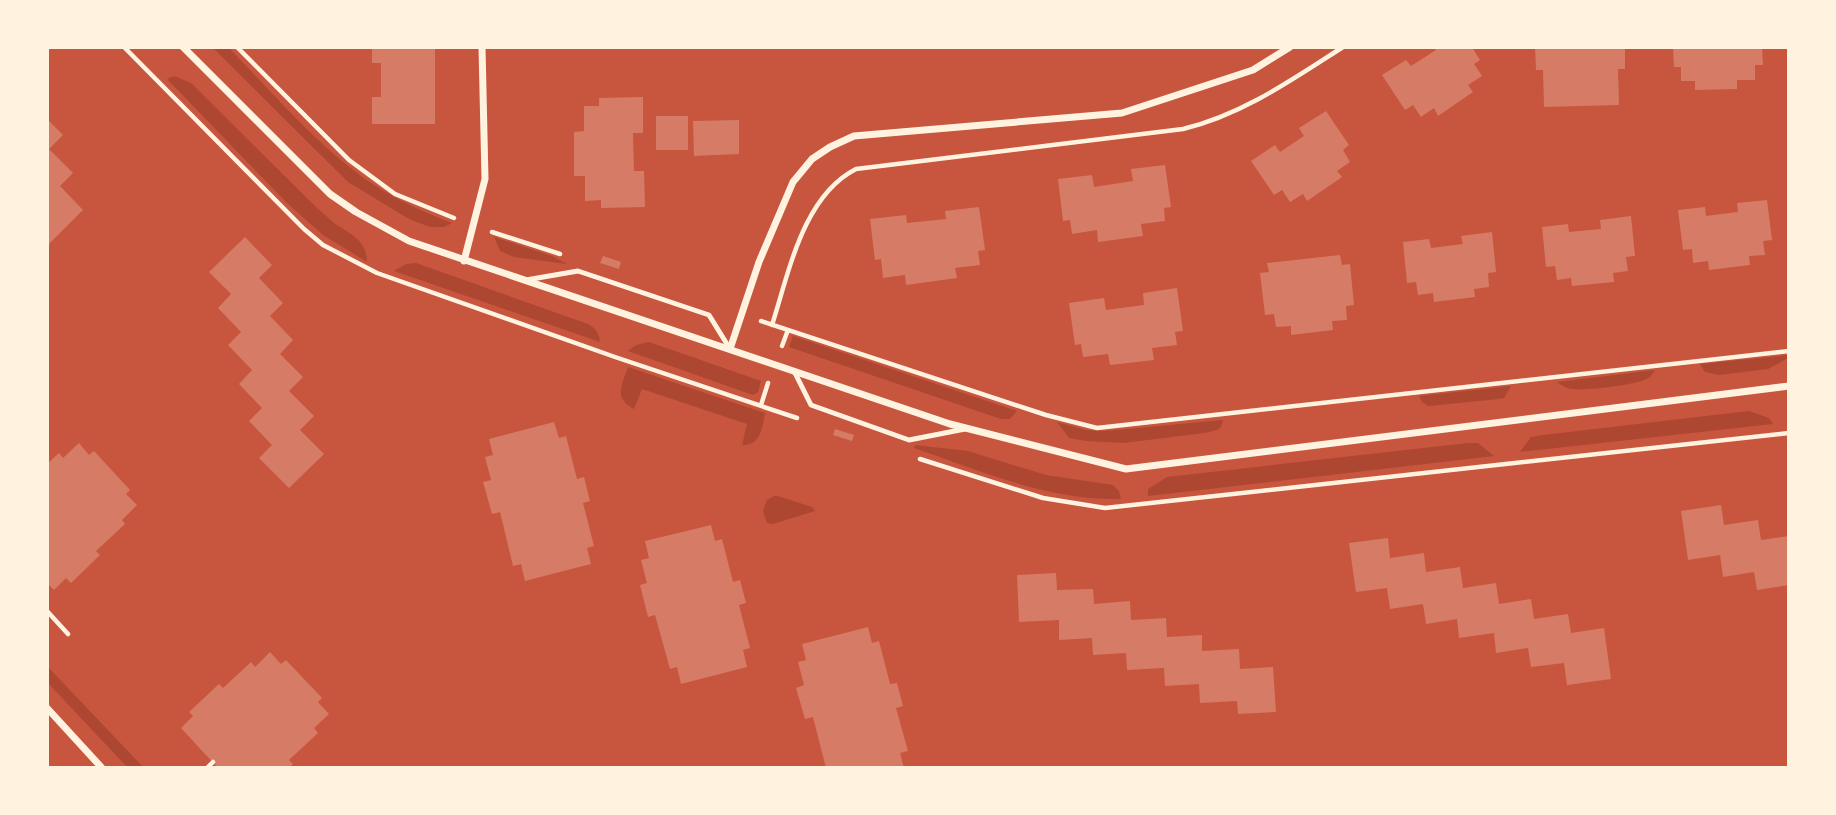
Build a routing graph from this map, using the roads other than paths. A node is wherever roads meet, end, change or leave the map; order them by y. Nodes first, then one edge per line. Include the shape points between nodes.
1 (183, 47) edge
2 (482, 47) edge
3 (1290, 47) edge
4 (464, 261) junction
5 (524, 280) junction
6 (730, 349) junction
7 (794, 371) junction
8 (1789, 386) edge
9 (969, 429) junction
10 (47, 708) edge
11 (102, 768) edge

1 - 4 street via 330,194 409,241
2 - 4 street via 485,179
3 - 6 street via 1252,71 1122,113 855,136 830,147 812,159 793,182 759,262
4 - 5 street
5 - 6 street
5 - 6 lane via 579,271 709,315
6 - 7 street
7 - 9 street
7 - 9 lane via 810,405 909,440
8 - 9 street via 1126,469
10 - 11 street

